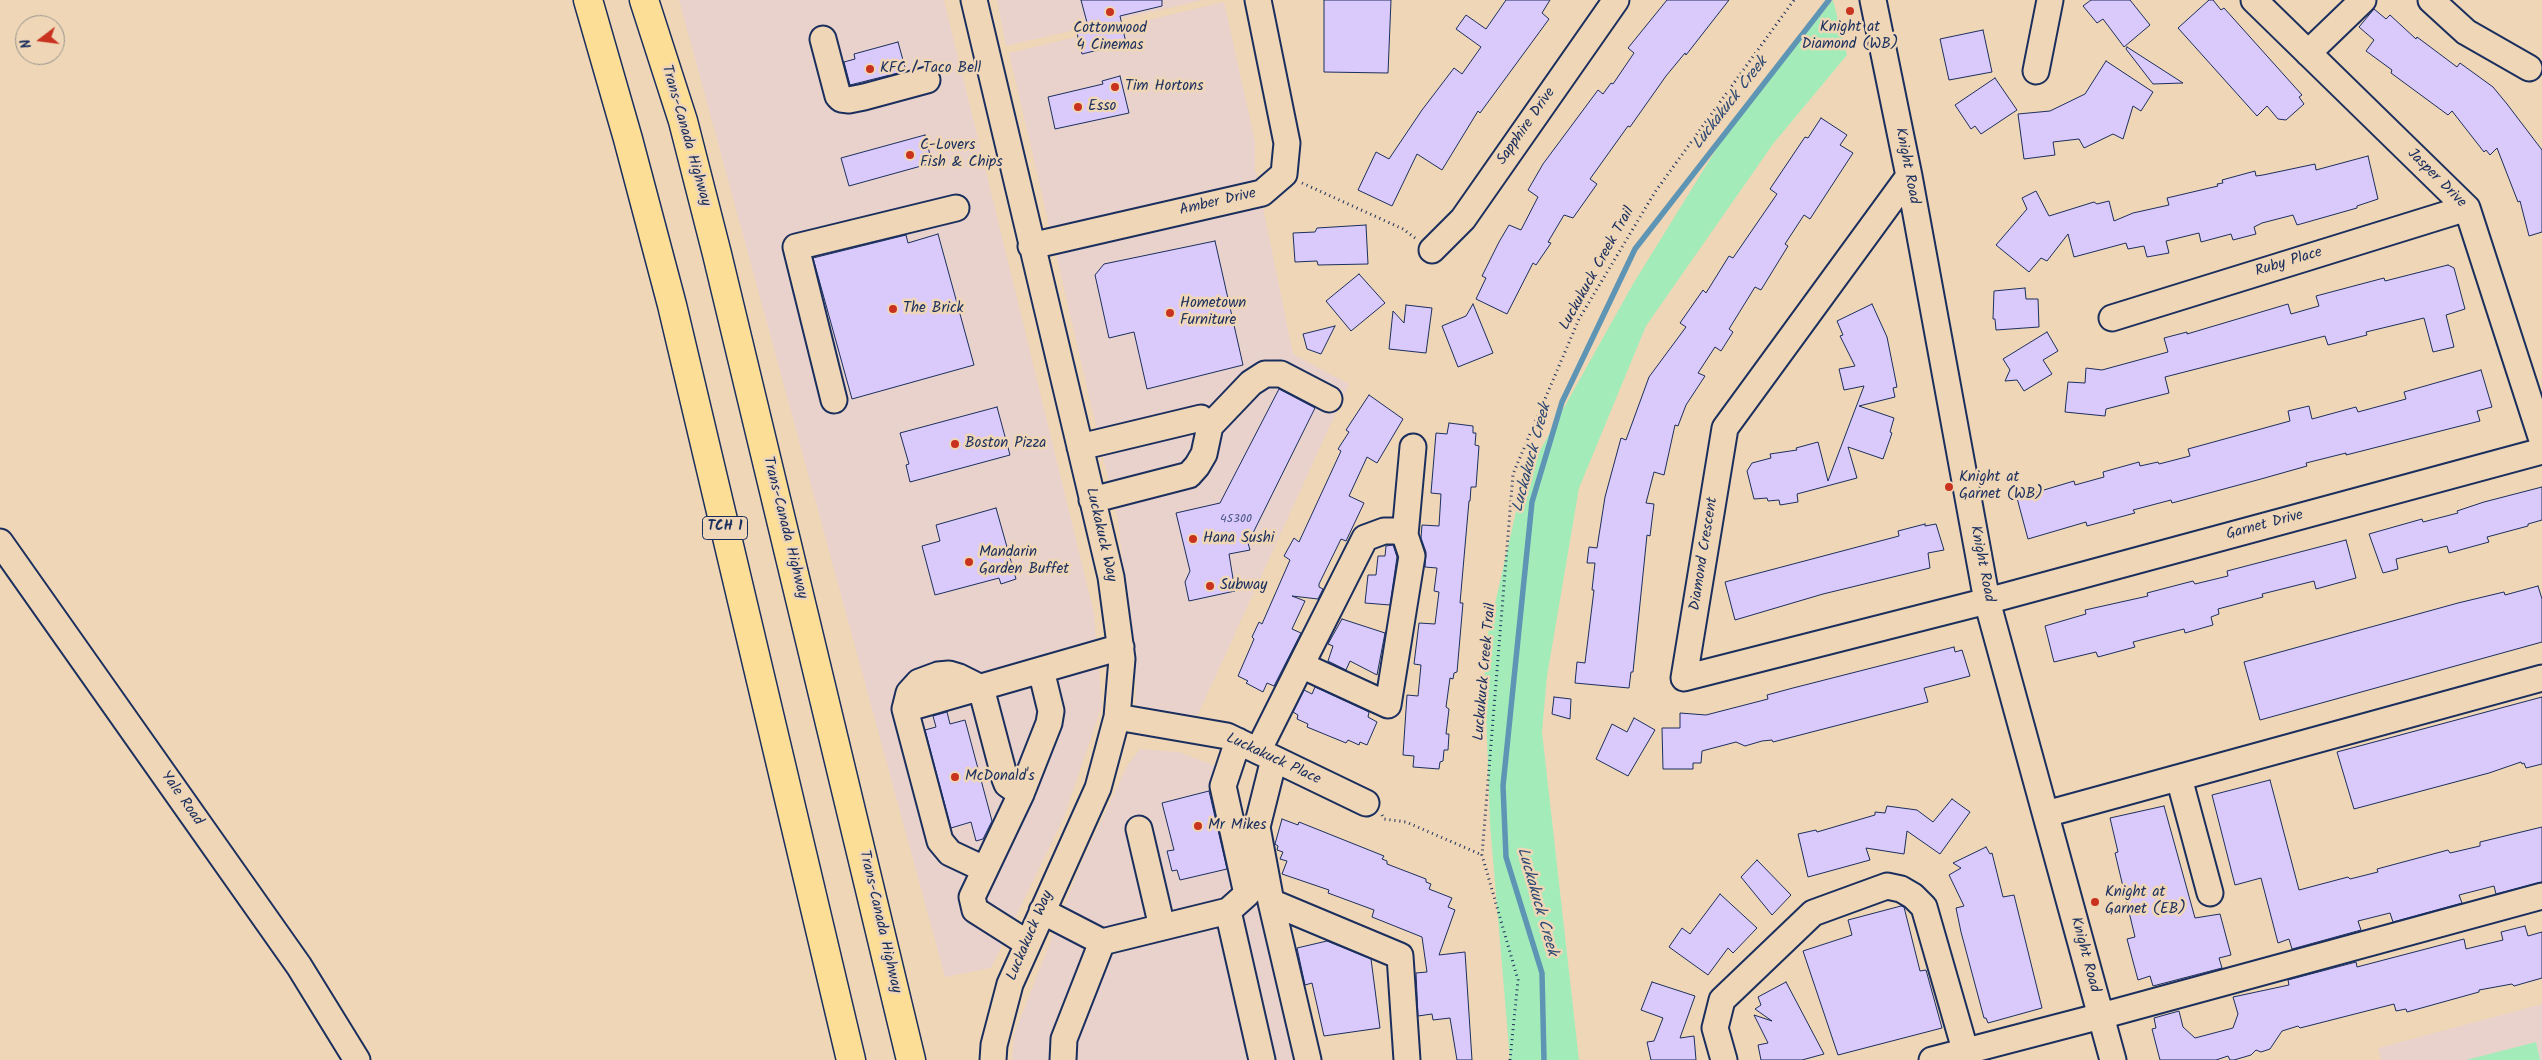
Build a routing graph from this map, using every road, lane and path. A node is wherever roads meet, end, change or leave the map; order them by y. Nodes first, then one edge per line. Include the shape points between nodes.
1 (588, 0) edge
2 (644, 0) edge
3 (974, 0) edge
4 (1258, 0) edge
5 (1616, 0) edge
6 (1794, 0) edge
7 (1873, 0) edge
8 (2050, 0) edge
9 (2254, 0) edge
10 (2363, 0) edge
11 (2431, 0) edge
12 (823, 39) dead end
13 (2308, 53) junction
14 (2528, 68) dead end
15 (2036, 71) dead end
16 (927, 80) dead end
17 (1284, 174) junction
18 (1909, 176) junction
19 (956, 208) dead end
20 (2467, 208) junction
21 (1032, 246) junction
22 (1432, 250) joint
23 (2112, 318) dead end
24 (1330, 399) dead end
25 (834, 400) dead end
26 (1210, 426) junction
27 (2542, 440) edge
28 (1080, 447) junction
29 (1412, 447) dead end
30 (2542, 451) edge
31 (1092, 500) junction
32 (1405, 535) junction
33 (0, 542) edge
34 (1987, 601) junction
35 (1121, 647) junction
36 (1301, 664) junction
37 (1041, 670) junction
38 (2542, 678) edge
39 (981, 688) junction
40 (1117, 717) junction
41 (1257, 750) junction
42 (2179, 778) junction
43 (1021, 794) junction
44 (1366, 804) joint
45 (2046, 814) junction
46 (1139, 829) dead end
47 (1482, 855) junction
48 (984, 869) junction
49 (2210, 893) dead end
50 (2542, 896) edge
51 (1270, 902) junction
52 (1042, 911) junction
53 (1228, 911) junction
54 (1162, 927) junction
55 (1102, 942) junction
56 (1027, 943) junction
57 (2101, 1016) junction
58 (1967, 1056) edge
59 (357, 1060) edge
60 (851, 1060) edge
61 (912, 1060) edge
62 (993, 1060) edge
63 (1063, 1060) edge
64 (1262, 1060) edge
65 (1308, 1060) edge
66 (1407, 1060) edge
67 (1510, 1060) edge
68 (1724, 1060) edge
69 (1932, 1060) edge
70 (2113, 1060) edge

1 - 60 highway, TCH 1 via 672,305
2 - 61 highway, Trans-Canada Highway via 682,121 717,254
3 - 21 street, Luckakuck Way
4 - 17 street via 1287,143
5 - 22 street, Sapphire Drive via 1463,220
6 - 47 path, Luckukuck Creek Trail via 1655,192 1579,319 1513,474
7 - 18 street, Knight Road
8 - 15 street
9 - 13 street, Jasper Drive
10 - 13 street
11 - 14 street via 2466,32
12 - 16 street via 841,99 864,97
13 - 20 street, Jasper Drive
17 - 21 street, Amber Drive via 1262,193
17 - 22 path via 1403,229
18 - 34 street, Knight Road
18 - 34 street, Diamond Crescent via 1725,428 1684,678
19 - 25 street via 796,247
20 - 23 street, Ruby Place
20 - 27 street, Jasper Drive
21 - 28 street, Luckakuck Way
24 - 26 street via 1281,374 1265,374 1251,383
26 - 28 street via 1201,418
26 - 31 street via 1204,454 1189,475
28 - 31 street, Luckakuck Way
29 - 32 street
30 - 34 street, Garnet Drive
31 - 35 street, Luckakuck Way via 1111,577
32 - 36 street via 1398,531 1384,531 1365,538
32 - 36 street via 1412,556 1388,705
33 - 59 street, Yale Road via 299,966
34 - 45 street, Knight Road
35 - 37 street
35 - 40 street, Luckakuck Way
36 - 41 street
37 - 39 street
37 - 43 street via 1051,712
38 - 42 street
39 - 43 street via 1005,779
39 - 48 street via 905,709 940,841 950,853
40 - 41 street, Luckakuck Place via 1227,736
40 - 52 street, Luckakuck Way via 1098,788
41 - 44 street, Luckakuck Place
41 - 51 street via 1257,827
41 - 53 street via 1223,786 1247,894
42 - 45 street
42 - 49 street
43 - 48 street
44 - 47 path via 1380,810 1384,819 1406,822
45 - 57 street, Knight Road
46 - 54 street
47 - 67 path, Luckukuck Creek Trail via 1518,980
48 - 56 street via 972,897 975,910
50 - 57 street
51 - 65 street
51 - 66 street via 1400,956
52 - 55 street
52 - 56 street, Luckakuck Way
53 - 54 street
53 - 64 street
54 - 55 street
55 - 63 street via 1064,1039
56 - 62 street, Luckakuck Way via 1010,984
57 - 58 street
57 - 70 street, Knight Road
58 - 68 street via 1924,907 1913,896 1887,886 1814,914 1722,1000 1715,1028
58 - 69 street

